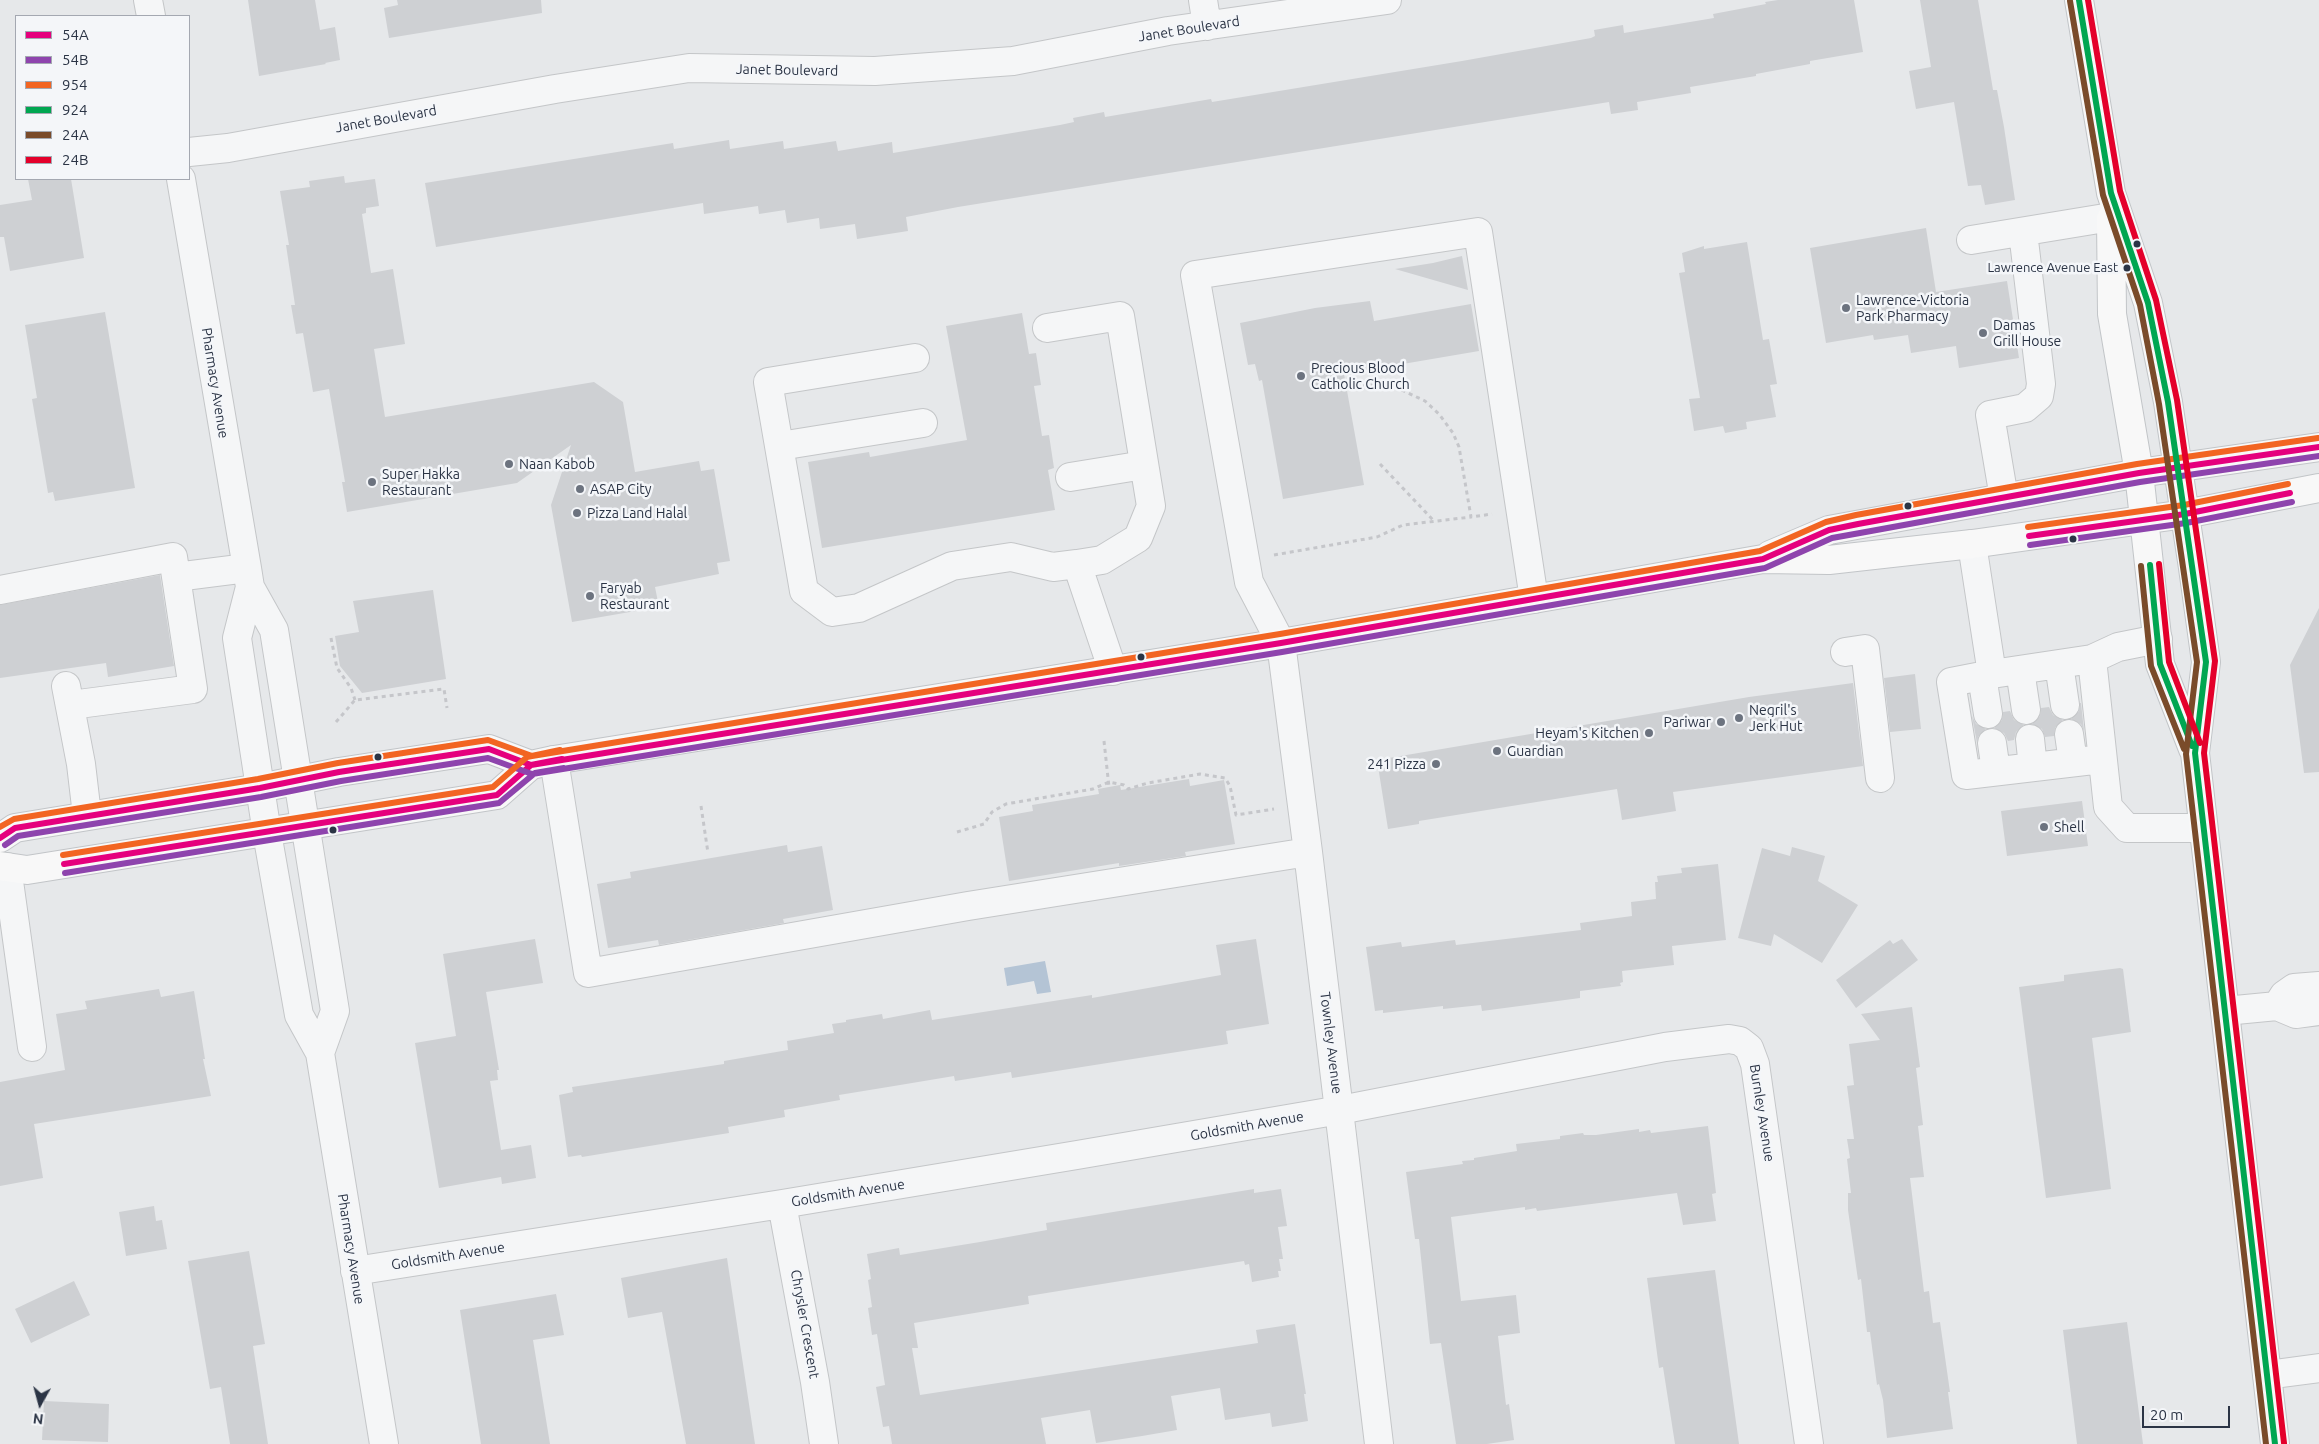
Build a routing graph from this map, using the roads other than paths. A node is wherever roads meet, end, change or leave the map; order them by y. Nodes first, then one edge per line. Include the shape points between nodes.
1 (148, 0) edge
2 (1387, 0) edge
3 (2080, 0) edge
4 (1205, 13) edge
5 (152, 15) edge
6 (190, 152) edge
7 (181, 180) edge
8 (2111, 205) junction
9 (2023, 232) junction
10 (1971, 240) dead end
11 (1047, 328) dead end
12 (915, 358) dead end
13 (923, 423) dead end
14 (780, 446) junction
15 (2319, 446) edge
16 (1144, 465) junction
17 (2179, 468) junction
18 (2139, 473) junction
19 (1070, 477) dead end
20 (2319, 488) edge
21 (2004, 498) junction
22 (2185, 514) junction
23 (2145, 520) junction
24 (1972, 544) junction
25 (1763, 559) junction
26 (1076, 564) junction
27 (176, 577) junction
28 (248, 578) junction
29 (0, 590) edge
30 (1534, 599) junction
31 (2158, 639) junction
32 (1281, 643) junction
33 (1844, 652) dead end
34 (2092, 659) junction
35 (2059, 664) junction
36 (2020, 670) junction
37 (1112, 671) junction
38 (1987, 675) junction
39 (2065, 705) dead end
40 (2026, 710) dead end
41 (1988, 714) dead end
42 (2069, 734) dead end
43 (2030, 738) dead end
44 (1992, 743) dead end
45 (2195, 753) junction
46 (2102, 759) junction
47 (542, 762) junction
48 (2073, 762) junction
49 (2033, 767) junction
50 (1996, 771) junction
51 (1880, 778) dead end
52 (297, 779) junction
53 (260, 788) junction
54 (87, 815) junction
55 (304, 825) junction
56 (2204, 828) junction
57 (267, 833) junction
58 (0, 838) edge
59 (1308, 852) junction
60 (4, 867) edge
61 (2319, 986) edge
62 (2277, 1006) junction
63 (2225, 1011) junction
64 (2319, 1011) edge
65 (32, 1047) dead end
66 (320, 1053) junction
67 (1340, 1110) junction
68 (782, 1204) junction
69 (355, 1270) junction
70 (2319, 1368) edge
71 (2267, 1374) junction
72 (384, 1444) edge
73 (824, 1444) edge
74 (1380, 1444) edge
75 (1809, 1444) edge
76 (2275, 1444) edge

1 - 5 street
2 - 4 street, Janet Boulevard
3 - 8 main road
4 - 6 street, Janet Boulevard via 1168,31 1012,61 875,71 689,68
7 - 28 street, Pharmacy Avenue
8 - 9 street
8 - 17 main road via 2148,303
8 - 18 main road via 2112,314
9 - 10 street
9 - 21 street via 2041,384 2039,396 2024,408 1990,415
11 - 16 street via 1120,316
12 - 14 street via 768,382
13 - 14 street
14 - 26 street via 804,591 832,612 860,608 952,566 1011,557 1053,568
15 - 17 main road
16 - 19 street
16 - 26 street via 1151,506 1138,538 1102,560
17 - 18 main road
17 - 22 main road
18 - 21 main road
18 - 23 main road
20 - 22 main road
21 - 25 main road via 1829,530
22 - 23 main road
22 - 45 main road via 2206,662
23 - 24 main road
23 - 31 main road
24 - 25 main road via 1829,560
24 - 38 street
25 - 30 main road
26 - 37 street
27 - 28 street
27 - 29 street via 174,557
27 - 54 street via 193,689 69,695
28 - 52 street, Pharmacy Avenue via 274,630
28 - 53 street, Pharmacy Avenue via 237,638
30 - 32 main road
30 - 32 street via 1478,232 1195,275 1249,582
31 - 34 street via 2118,647
31 - 45 main road via 2160,664
32 - 37 main road
32 - 59 street, Townley Avenue
33 - 51 street via 1864,649
34 - 35 street
34 - 46 street
35 - 36 street
35 - 39 street
36 - 38 street
36 - 40 street
37 - 47 main road
38 - 41 street
38 - 50 street via 1951,682 1966,775
42 - 48 street
43 - 49 street
44 - 50 street
45 - 56 main road
46 - 48 street
46 - 56 street via 2108,807 2127,828
47 - 52 main road via 489,749
47 - 55 main road via 497,795
47 - 59 street via 588,973 958,908
48 - 49 street
49 - 50 street
52 - 53 main road
52 - 55 street, Pharmacy Avenue
53 - 54 main road
53 - 57 street, Pharmacy Avenue
54 - 58 main road via 15,828
55 - 57 main road
55 - 66 street, Pharmacy Avenue via 335,1011
56 - 63 main road
57 - 60 main road via 27,870
57 - 66 street, Pharmacy Avenue via 299,1015
59 - 67 street, Townley Avenue
60 - 65 street
61 - 62 street via 2294,988
62 - 63 street
62 - 64 street via 2296,1014
63 - 71 main road
66 - 69 street, Pharmacy Avenue
67 - 68 street, Goldsmith Avenue
67 - 74 street, Townley Avenue
67 - 75 street, Burnley Avenue via 1665,1047 1729,1039 1740,1041 1749,1048 1756,1064
68 - 69 street, Goldsmith Avenue
68 - 73 street, Chrysler Crescent via 816,1382
69 - 72 street, Pharmacy Avenue
70 - 71 street
71 - 76 main road

